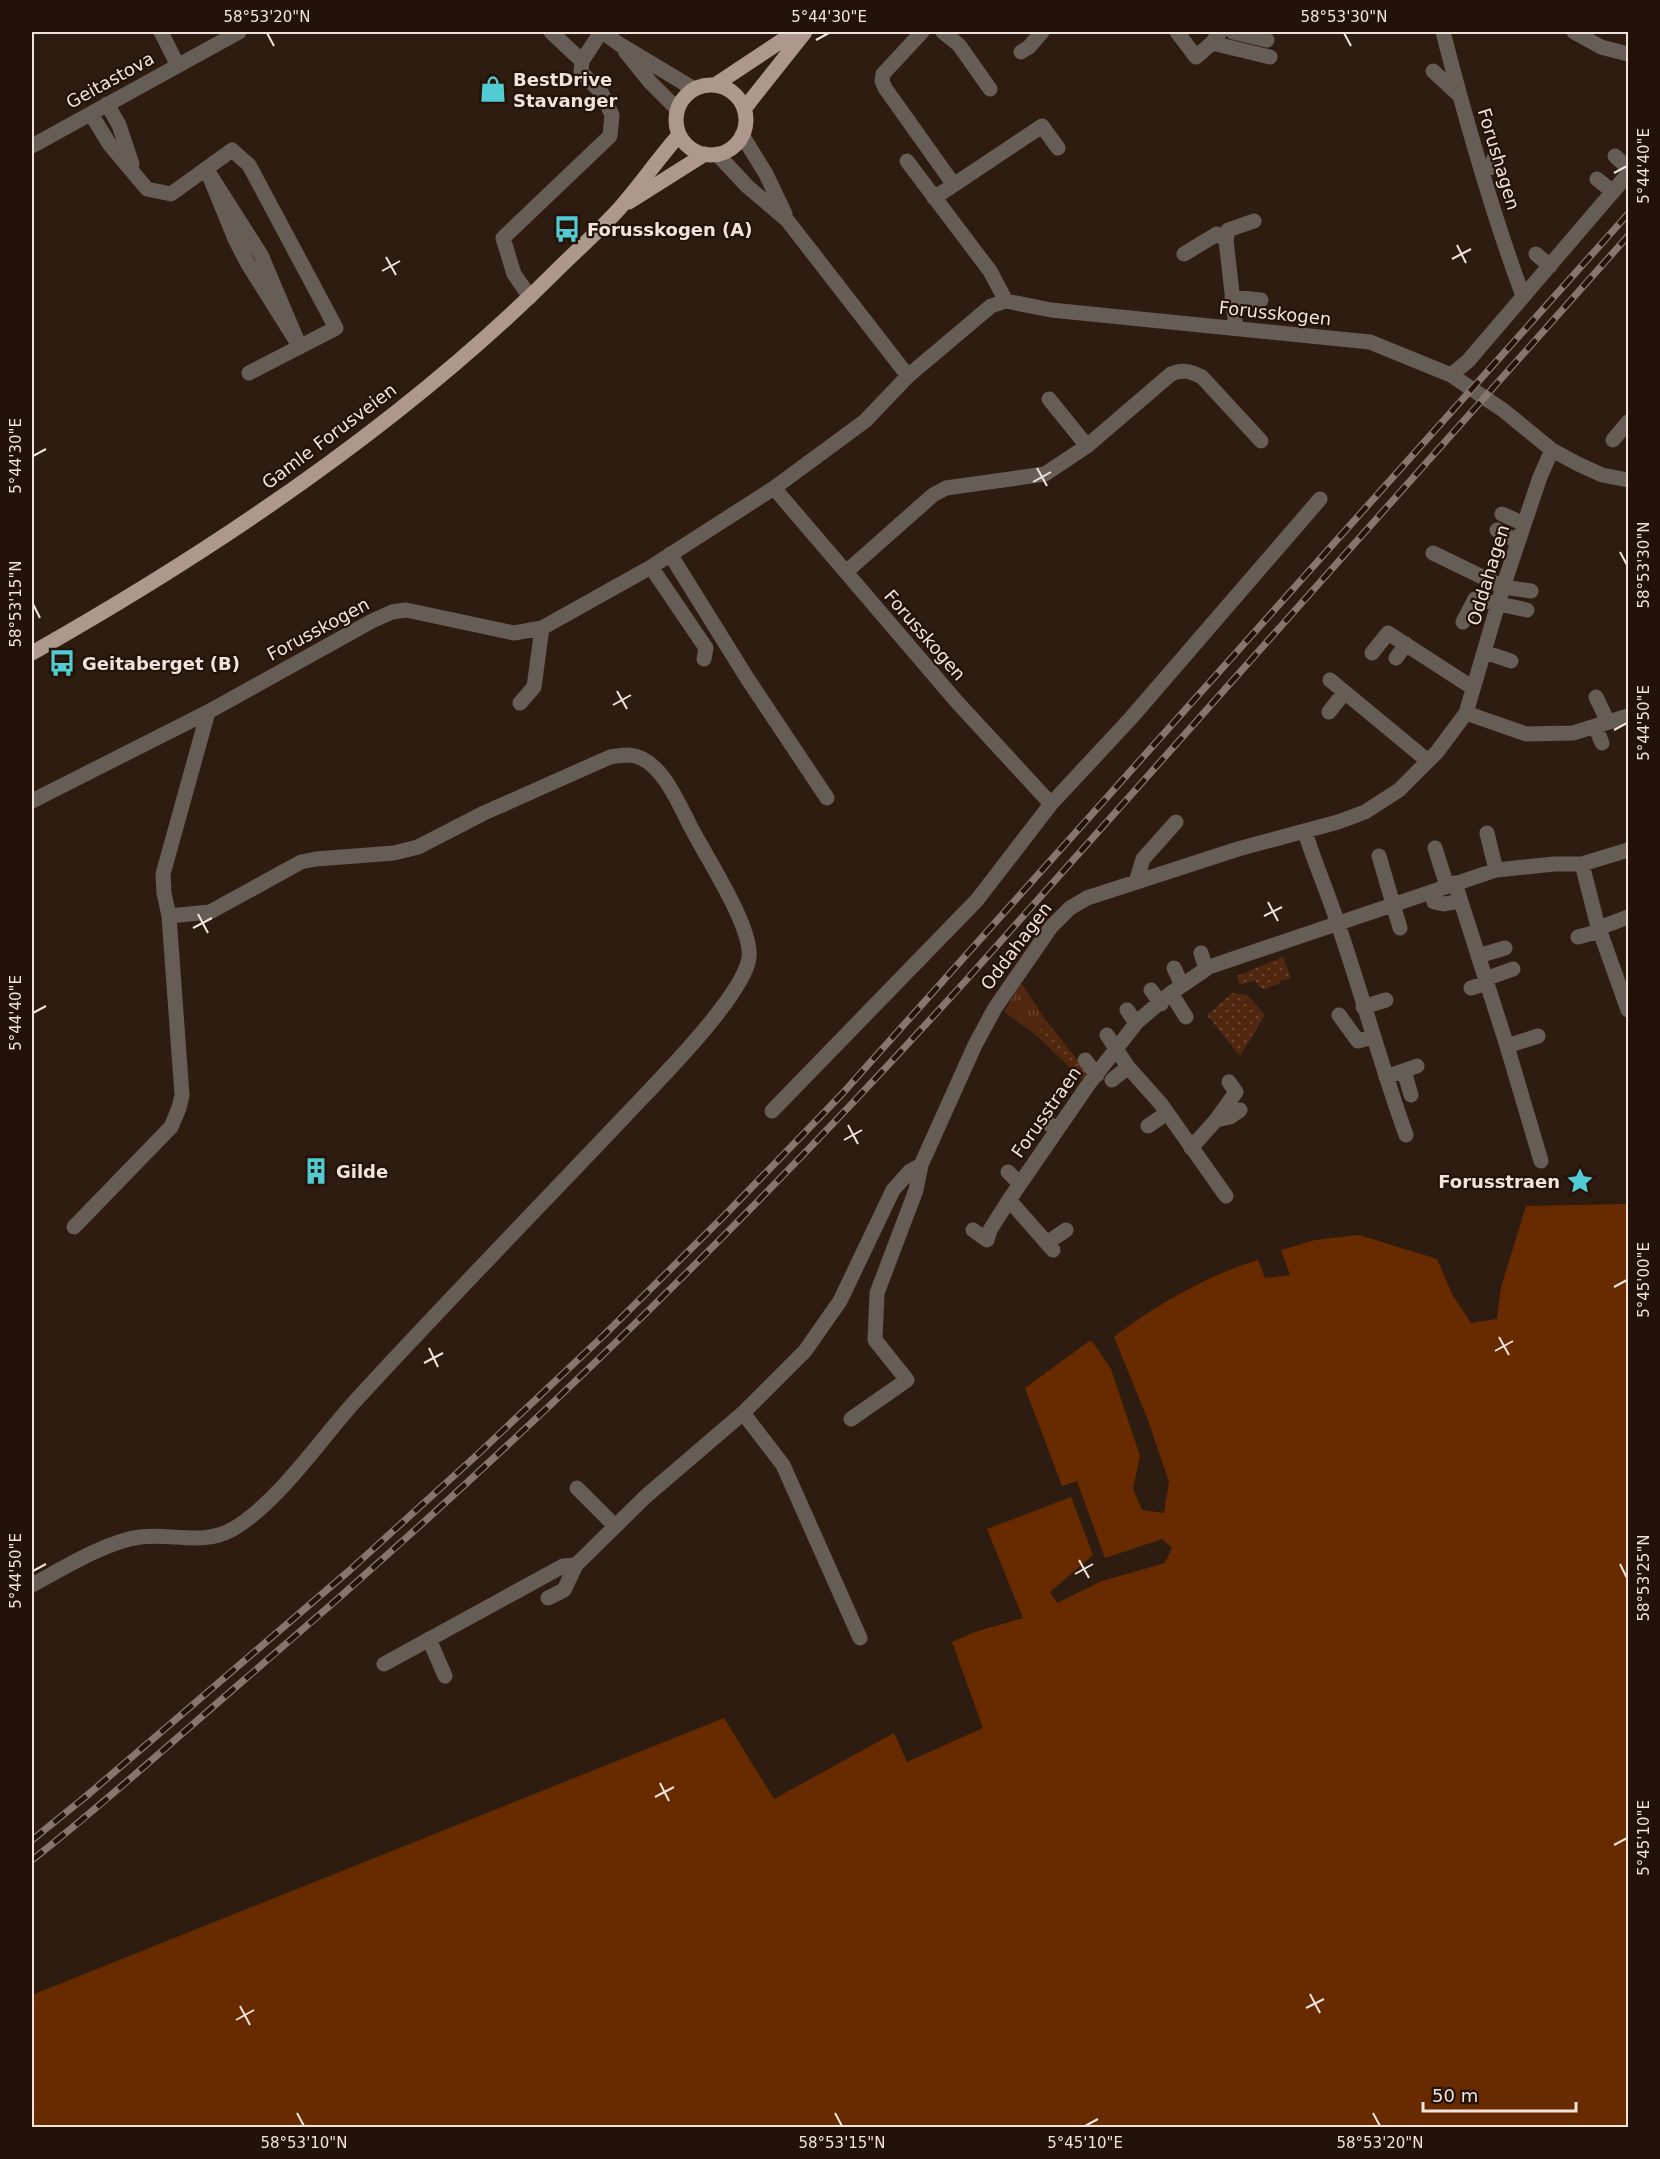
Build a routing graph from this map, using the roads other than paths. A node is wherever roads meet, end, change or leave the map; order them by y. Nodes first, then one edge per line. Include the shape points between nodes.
1 (161, 32) edge
2 (239, 32) edge
3 (551, 32) edge
4 (602, 32) edge
5 (795, 32) edge
6 (805, 32) edge
7 (922, 32) edge
8 (943, 32) edge
9 (1177, 32) edge
10 (1233, 32) edge
11 (1443, 32) edge
12 (1574, 32) edge
13 (1216, 38) edge
14 (1267, 40) dead end
15 (619, 45) junction
16 (1629, 54) edge
17 (1269, 57) dead end
18 (582, 61) junction
19 (177, 64) junction
20 (1432, 71) dead end
21 (715, 85) junction
22 (694, 89) junction
23 (990, 89) dead end
24 (1460, 96) junction
25 (108, 104) junction
26 (677, 109) junction
27 (744, 109) junction
28 (91, 114) junction
29 (679, 135) junction
30 (742, 135) junction
31 (32, 146) edge
32 (1058, 148) dead end
33 (711, 154) junction
34 (1615, 156) dead end
35 (1494, 158) dead end
36 (907, 161) dead end
37 (1629, 168) edge
38 (207, 170) junction
39 (1482, 171) junction
40 (1629, 174) edge
41 (137, 178) junction
42 (1597, 179) dead end
43 (954, 185) junction
44 (1613, 192) junction
45 (934, 198) junction
46 (619, 209) junction
47 (787, 220) junction
48 (1254, 221) dead end
49 (1226, 240) junction
50 (1184, 254) dead end
51 (1536, 254) dead end
52 (1550, 266) junction
53 (1522, 296) junction
54 (530, 297) junction
55 (1232, 297) junction
56 (1261, 300) dead end
57 (1006, 301) junction
58 (1236, 328) junction
59 (300, 347) junction
60 (249, 373) dead end
61 (1451, 375) junction
62 (908, 376) junction
63 (1050, 399) dead end
64 (1629, 422) edge
65 (1613, 440) dead end
66 (1261, 441) dead end
67 (1087, 446) junction
68 (1552, 450) junction
69 (1629, 480) edge
70 (774, 488) junction
71 (1320, 499) dead end
72 (1502, 514) dead end
73 (1524, 524) junction
74 (1497, 530) dead end
75 (1518, 542) junction
76 (1433, 553) dead end
77 (670, 554) junction
78 (651, 567) junction
79 (846, 572) junction
80 (1503, 587) junction
81 (1531, 591) dead end
82 (1499, 605) junction
83 (1527, 610) dead end
84 (1462, 622) dead end
85 (542, 628) junction
86 (1406, 644) junction
87 (1484, 652) junction
88 (32, 653) edge
89 (1372, 653) dead end
90 (1396, 658) dead end
91 (704, 659) dead end
92 (1511, 661) dead end
93 (1329, 681) dead end
94 (1473, 688) junction
95 (1344, 693) junction
96 (1596, 697) dead end
97 (520, 704) dead end
98 (208, 712) junction
99 (1329, 712) dead end
100 (1466, 713) junction
101 (1629, 716) edge
102 (1601, 724) junction
103 (1602, 743) dead end
104 (1428, 761) junction
105 (827, 798) dead end
106 (32, 801) edge
107 (1051, 804) junction
108 (1176, 822) dead end
109 (1305, 832) junction
110 (1487, 833) dead end
111 (1435, 848) dead end
112 (1629, 850) edge
113 (1379, 856) dead end
114 (1582, 864) junction
115 (1496, 870) junction
116 (1136, 882) junction
117 (1451, 885) junction
118 (1460, 901) junction
119 (1434, 902) dead end
120 (1393, 904) junction
121 (169, 916) junction
122 (1629, 917) edge
123 (1338, 923) junction
124 (1400, 928) dead end
125 (1599, 936) junction
126 (1578, 937) dead end
127 (1505, 948) dead end
128 (1201, 953) dead end
129 (1478, 956) junction
130 (1174, 968) dead end
131 (1206, 969) junction
132 (1513, 969) dead end
133 (1486, 981) junction
134 (1471, 988) dead end
135 (1151, 990) dead end
136 (1171, 994) junction
137 (1386, 1000) dead end
138 (1363, 1007) junction
139 (1127, 1010) dead end
140 (1629, 1010) edge
141 (1339, 1015) dead end
142 (1186, 1017) dead end
143 (1136, 1023) junction
144 (1107, 1035) dead end
145 (1538, 1036) dead end
146 (1373, 1037) junction
147 (1507, 1046) junction
148 (1117, 1048) junction
149 (1085, 1060) dead end
150 (1128, 1067) junction
151 (1097, 1075) junction
152 (1386, 1077) junction
153 (1112, 1080) dead end
154 (1229, 1082) dead end
155 (1411, 1095) dead end
156 (1240, 1110) dead end
157 (772, 1111) dead end
158 (1167, 1113) junction
159 (1216, 1120) junction
160 (1148, 1126) dead end
161 (1406, 1135) dead end
162 (1190, 1154) junction
163 (1541, 1161) dead end
164 (921, 1165) junction
165 (1008, 1172) dead end
166 (1011, 1192) junction
167 (1226, 1196) dead end
168 (74, 1227) dead end
169 (973, 1230) dead end
170 (1066, 1230) dead end
171 (743, 1413) junction
172 (850, 1419) dead end
173 (577, 1488) dead end
174 (615, 1526) junction
175 (576, 1564) junction
176 (32, 1585) edge
177 (548, 1598) dead end
178 (860, 1638) dead end
179 (429, 1639) junction
180 (384, 1664) dead end
181 (445, 1676) dead end

1 - 19 street
2 - 19 street, Geitastova
3 - 18 street
4 - 15 street
4 - 18 street
5 - 21 main road
6 - 27 main road
7 - 43 street via 883,74 882,81
8 - 23 street via 959,45
9 - 13 street via 1196,57
10 - 14 street
11 - 24 street, Forushagen
12 - 16 street via 1601,47
13 - 17 street
15 - 22 street
15 - 26 street
18 - 54 street via 581,72 601,92 612,115 610,136 503,238 514,274
19 - 25 street, Geitastova
20 - 24 street
21 - 22 main road
21 - 27 main road via 733,93
22 - 26 main road
24 - 39 street, Forushagen
25 - 28 street, Geitastova
25 - 41 street
26 - 29 main road
27 - 30 main road
28 - 31 street, Geitastova
28 - 41 street
29 - 33 main road via 695,151
29 - 46 main road, Gamle Forusveien
30 - 33 main road via 727,151
30 - 47 street
32 - 43 street via 1042,126
33 - 46 main road, Gamle Forusveien
33 - 47 street
34 - 37 street
35 - 39 street via 1492,167
36 - 45 street
38 - 41 street via 171,194 147,189
38 - 59 street via 248,264
38 - 59 street via 232,150 249,165 283,226 336,328
39 - 53 street, Forushagen
40 - 44 street
42 - 44 street
43 - 45 street
44 - 52 street
45 - 57 street via 986,265
46 - 54 main road, Gamle Forusveien
47 - 62 street
48 - 49 street via 1228,230
49 - 50 street via 1217,234
49 - 55 street
51 - 52 street
52 - 53 street
53 - 61 street via 1468,361
54 - 88 main road, Gamle Forusveien via 461,359 301,482 171,569
55 - 56 street
55 - 58 street
57 - 58 street, Forusskogen via 1051,310
57 - 62 street, Forusskogen via 991,306
58 - 61 street, Forusskogen via 1370,342
59 - 60 street
61 - 68 street, Forusskogen
62 - 70 street, Forusskogen via 865,421
63 - 67 street
64 - 65 street
66 - 67 street via 1202,377 1180,370
67 - 79 street via 1045,474 946,488 933,495
68 - 69 street, Forusskogen via 1602,475
68 - 73 street, Oddahagen
70 - 77 street, Forusskogen
70 - 79 street, Forusskogen
71 - 107 street via 1131,718
72 - 73 street
73 - 75 street, Oddahagen
74 - 75 street
75 - 80 street, Oddahagen
76 - 80 street
77 - 78 street, Forusskogen
77 - 105 street
78 - 85 street, Forusskogen
78 - 91 street via 706,648
79 - 107 street, Forusskogen
80 - 81 street
80 - 82 street, Oddahagen
82 - 83 street
82 - 84 street via 1475,599
82 - 87 street, Oddahagen
85 - 97 street via 534,687
85 - 98 street, Forusskogen via 514,633 406,610 392,612
86 - 89 street via 1388,633
86 - 90 street
86 - 94 street
87 - 92 street
87 - 94 street, Oddahagen
93 - 95 street
94 - 100 street, Oddahagen
95 - 99 street
95 - 104 street
96 - 102 street
98 - 106 street, Forusskogen
98 - 121 street via 163,874
100 - 102 street via 1487,728 1526,734 1573,733
100 - 104 street, Oddahagen
101 - 102 street
102 - 103 street
104 - 109 street, Oddahagen via 1399,790 1365,812
107 - 157 street via 978,900
108 - 116 street via 1143,859
109 - 116 street, Oddahagen
109 - 123 street
110 - 115 street
111 - 117 street
112 - 114 street, Forusstraen
113 - 120 street
114 - 115 street, Forusstraen
114 - 125 street
115 - 117 street, Forusstraen
116 - 164 street, Oddahagen via 1087,898 1070,908 1045,935 990,1018
117 - 118 street
117 - 120 street, Forusstraen
118 - 119 street
118 - 129 street
120 - 123 street, Forusstraen
120 - 124 street
121 - 168 street via 182,1080 179,1108 171,1127
121 - 176 street via 210,912 301,862 394,854 418,847 578,771 610,757 628,755 652,764 664,779 746,933 749,957 743,977 718,1013 356,1399 270,1499 245,1521 208,1539 140,1537 113,1545
122 - 125 street
123 - 131 street, Forusstraen via 1263,941 1230,953
123 - 138 street
125 - 126 street
125 - 140 street
127 - 129 street
128 - 131 street
129 - 133 street
130 - 136 street
131 - 136 street, Forusstraen
132 - 133 street
133 - 134 street
133 - 147 street
135 - 136 street
136 - 142 street
136 - 143 street, Forusstraen
137 - 138 street
138 - 146 street
139 - 143 street
141 - 146 street via 1358,1041
143 - 148 street, Forusstraen
144 - 148 street
145 - 147 street
146 - 152 street
147 - 163 street via 1506,1066
148 - 150 street
148 - 151 street, Forusstraen
149 - 151 street
150 - 153 street
150 - 158 street
151 - 166 street, Forusstraen via 1070,1099 1055,1132 1035,1152
152 - 155 street via 1411,1068
152 - 161 street
154 - 159 street via 1236,1092
156 - 159 street
158 - 160 street
158 - 162 street
159 - 162 street
162 - 167 street
164 - 171 street, Oddahagen via 893,1190 840,1301 805,1351
164 - 172 street via 916,1190 877,1293 875,1340 908,1380
165 - 166 street
166 - 169 street, Forusstraen via 987,1240
166 - 170 street via 1026,1229 1050,1246
171 - 174 street, Oddahagen
171 - 178 street via 783,1465
173 - 174 street
174 - 175 street, Oddahagen
175 - 177 street via 564,1590
175 - 179 street via 563,1566
179 - 180 street
179 - 181 street

